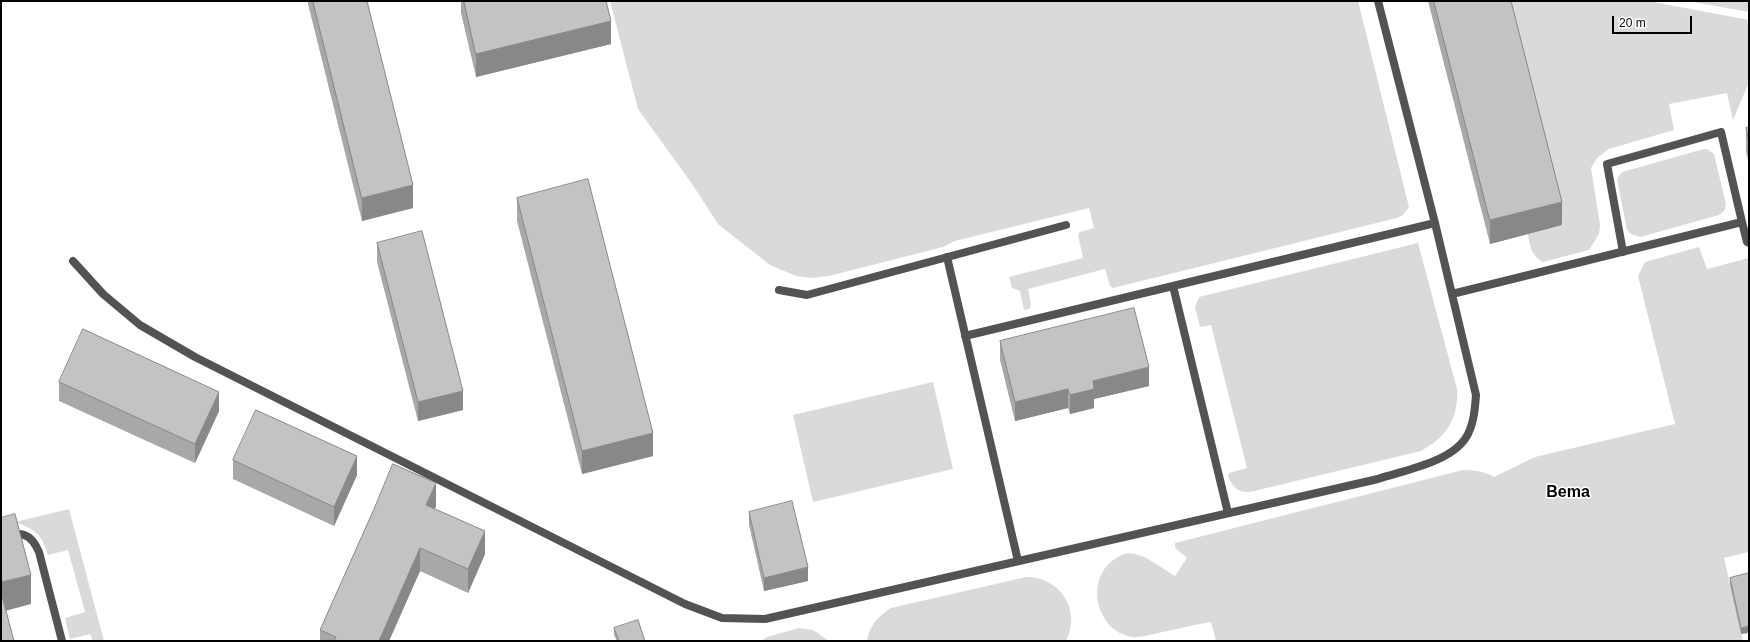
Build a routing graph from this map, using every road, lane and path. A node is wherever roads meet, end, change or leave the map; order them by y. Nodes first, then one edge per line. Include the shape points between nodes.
1 (1378, 1) edge
2 (1742, 222) junction
3 (1435, 223) junction
4 (1066, 225) dead end
5 (1749, 243) edge
6 (1623, 252) junction
7 (947, 257) junction
8 (73, 261) dead end
9 (1173, 286) junction
10 (780, 290) dead end
11 (1452, 294) junction
12 (965, 336) junction
13 (1228, 513) junction
14 (1, 536) edge
15 (1018, 561) junction
16 (62, 641) edge

1 - 3 lane
2 - 5 lane
2 - 6 lane
2 - 6 lane via 1721,132 1607,164
3 - 9 lane
3 - 11 lane
4 - 7 lane
6 - 11 lane
7 - 10 lane via 807,295
7 - 12 lane
8 - 15 lane via 103,294 140,325 195,357 685,604 722,618 766,619
9 - 12 lane
9 - 13 lane
11 - 13 lane via 1476,395 1468,435 1456,447 1444,458 1378,479
12 - 15 lane
13 - 15 lane
14 - 16 lane via 22,534 34,541

